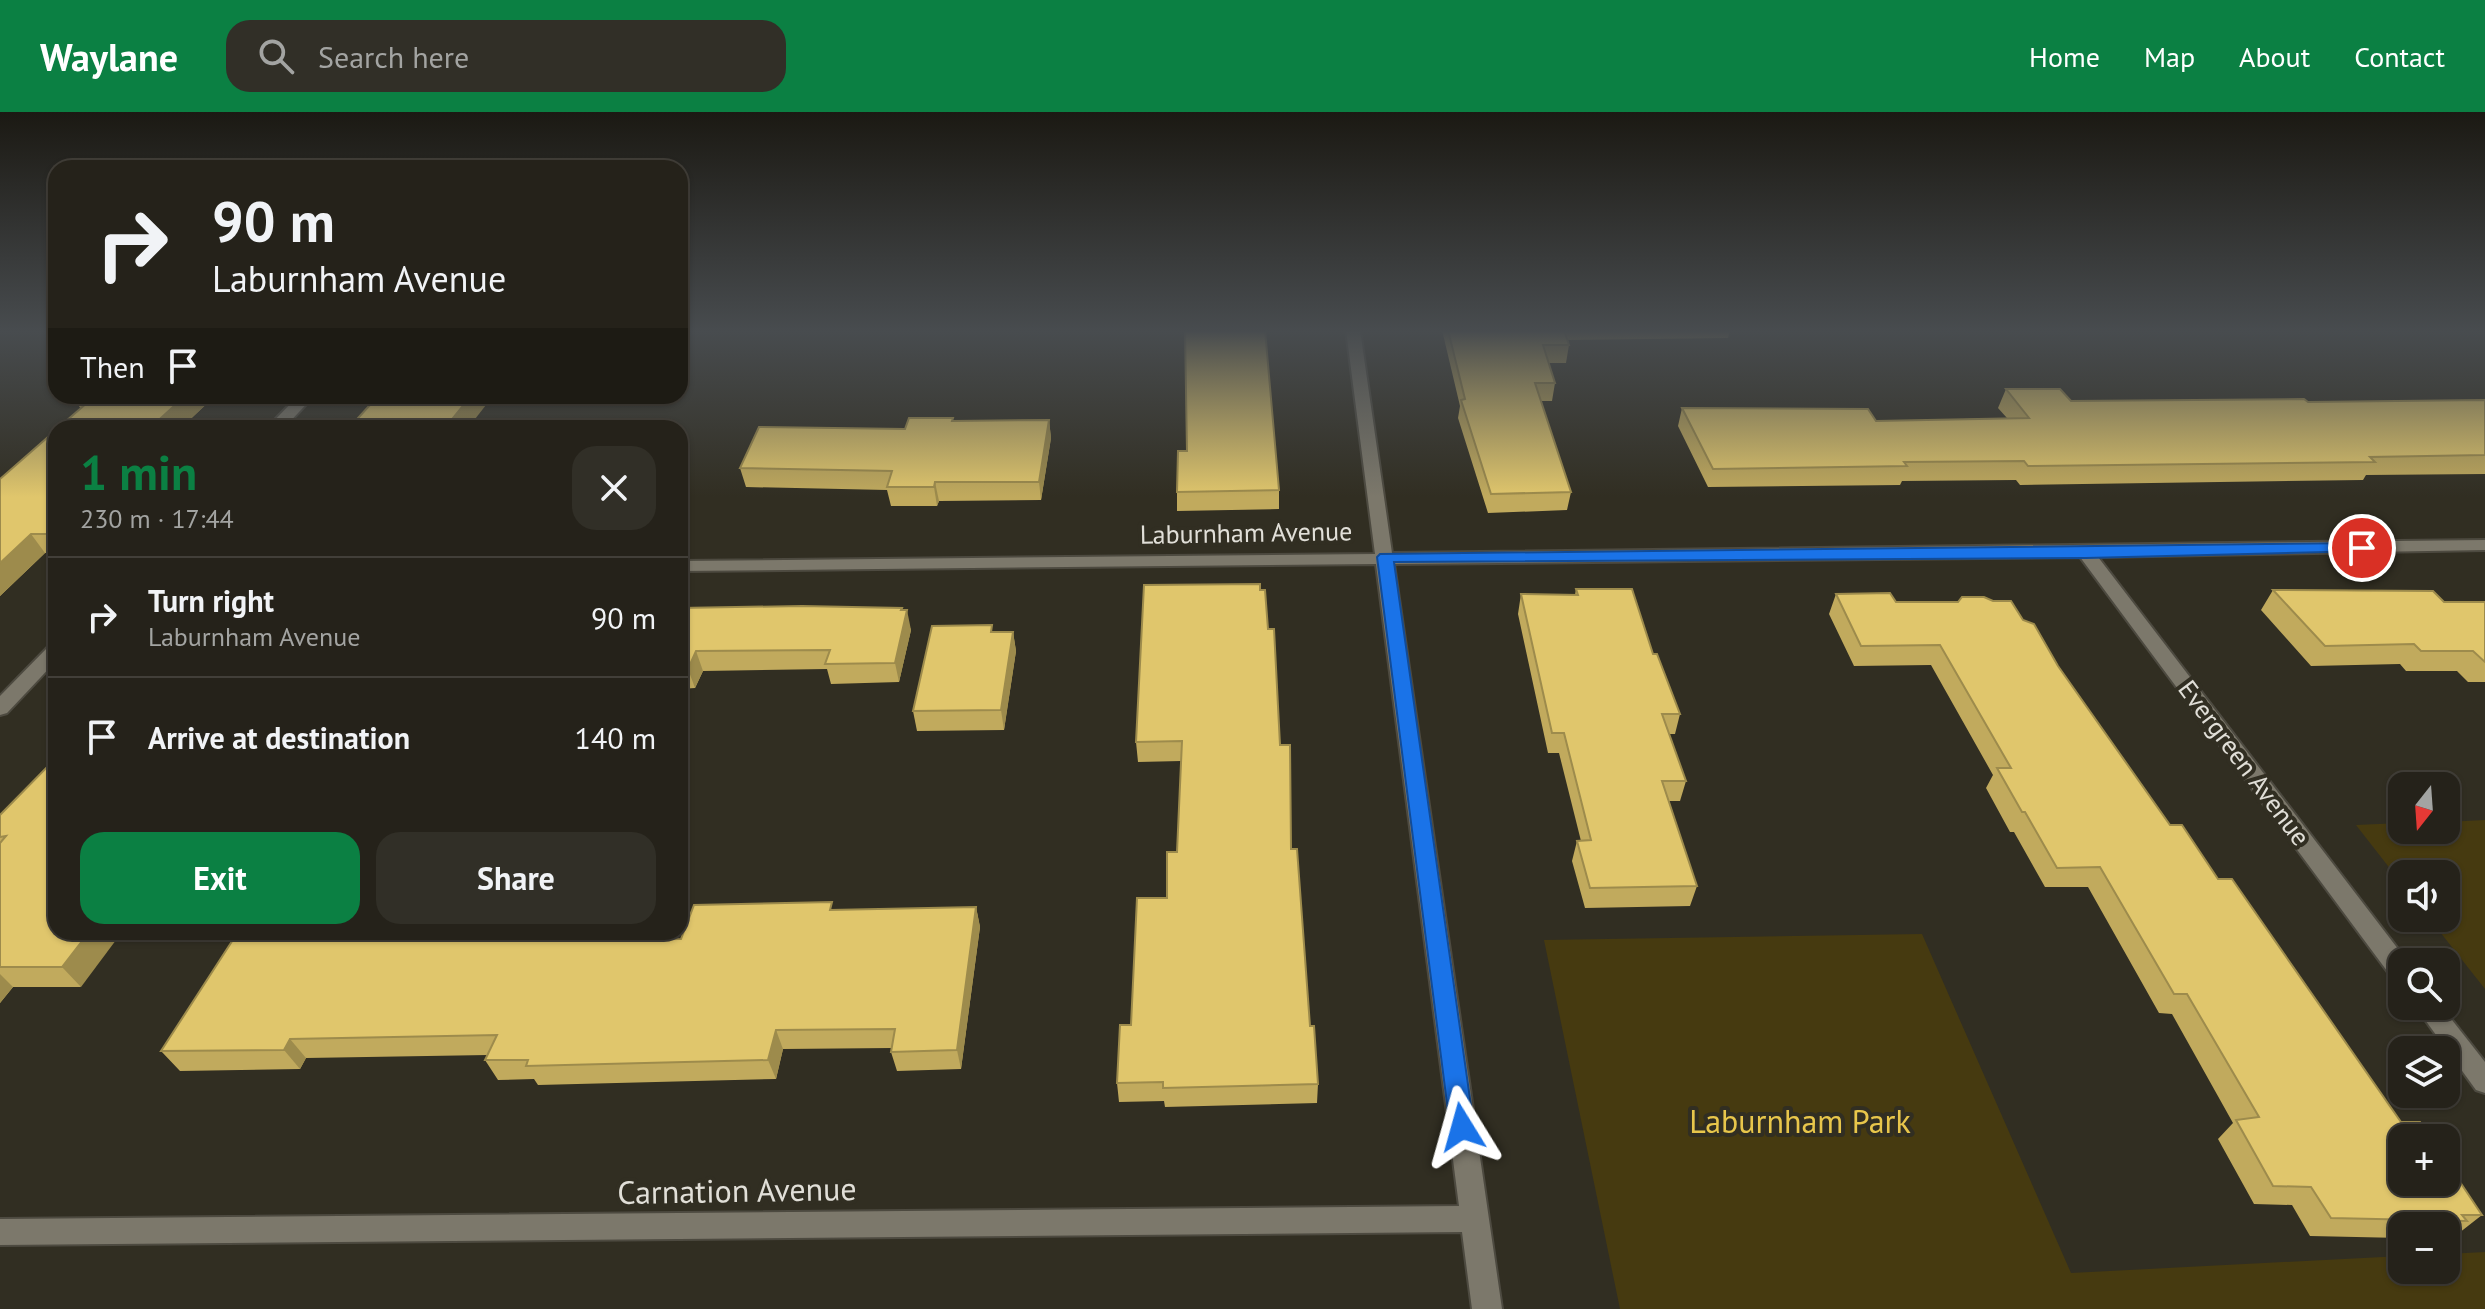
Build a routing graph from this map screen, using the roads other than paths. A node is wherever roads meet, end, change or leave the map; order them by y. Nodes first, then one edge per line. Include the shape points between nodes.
1 (1361, 386) edge
2 (298, 404) edge
3 (283, 420) edge
4 (2485, 545) edge
5 (2086, 553) junction
6 (1385, 557) junction
7 (688, 566) edge
8 (48, 658) edge
9 (0, 708) edge
10 (2388, 953) edge
11 (2438, 1020) edge
12 (2485, 1082) edge
13 (1474, 1219) junction
14 (0, 1232) edge
15 (1487, 1309) edge

1 - 6 street
2 - 3 street
4 - 5 street, Laburnham Avenue
5 - 6 street, Laburnham Avenue
5 - 10 street, Evergreen Avenue
6 - 7 street, Laburnham Avenue
6 - 13 street
8 - 9 street
11 - 12 street
13 - 14 street, Carnation Avenue
13 - 15 street

